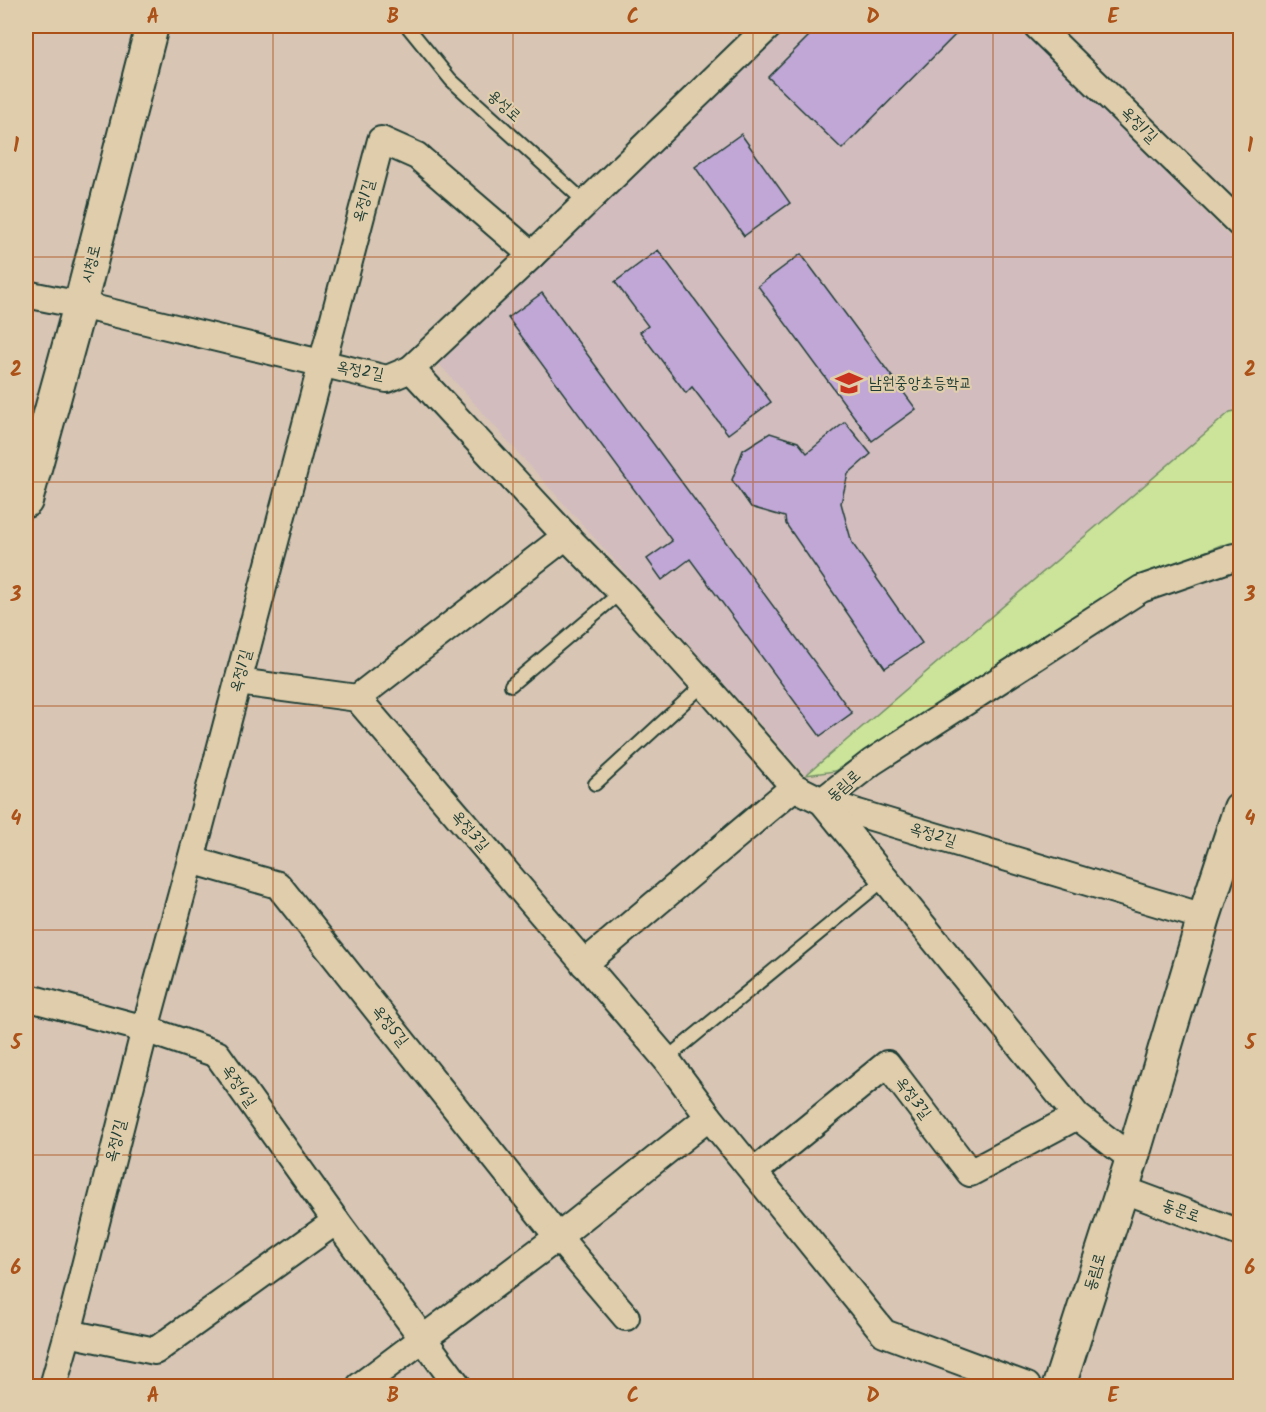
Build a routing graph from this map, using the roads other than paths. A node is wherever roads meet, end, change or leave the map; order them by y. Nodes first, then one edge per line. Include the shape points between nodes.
1 (152, 26) edge
2 (407, 26) edge
3 (769, 26) edge
4 (1037, 26) edge
5 (586, 203) junction
6 (1240, 224) edge
7 (532, 255) junction
8 (26, 294) edge
9 (80, 305) junction
10 (321, 363) junction
11 (411, 369) junction
12 (26, 501) edge
13 (566, 536) junction
14 (1240, 557) edge
15 (621, 592) junction
16 (238, 682) junction
17 (704, 684) junction
18 (511, 685) dead end
19 (357, 698) junction
20 (595, 784) dead end
21 (794, 787) junction
22 (822, 801) junction
23 (1240, 808) edge
24 (191, 860) junction
25 (885, 879) junction
26 (1204, 917) junction
27 (584, 964) junction
28 (26, 997) edge
29 (145, 1029) junction
30 (666, 1059) junction
31 (1077, 1116) junction
32 (709, 1117) junction
33 (1132, 1159) junction
34 (754, 1172) junction
35 (1122, 1189) junction
36 (336, 1221) junction
37 (1240, 1233) edge
38 (558, 1237) junction
39 (626, 1317) dead end
40 (68, 1333) junction
41 (423, 1339) junction
42 (53, 1386) edge
43 (360, 1386) edge
44 (458, 1386) edge
45 (1027, 1386) edge
46 (1059, 1386) edge

1 - 9 street, 시청로
2 - 5 lane, 용성로 via 451,80
3 - 5 street
4 - 6 street, 옥정1길
5 - 7 street
7 - 10 street, 옥정1길 via 417,156 381,140
7 - 11 street
8 - 9 street, 옥정2길
9 - 10 street, 옥정2길
9 - 12 street, 시청로
10 - 11 street, 옥정2길 via 387,379
10 - 16 street, 옥정1길
11 - 13 street, 옥정2길
13 - 15 street, 옥정2길
13 - 19 street
14 - 22 street, 동림로 via 1141,589 872,762
15 - 17 street, 옥정2길
15 - 18 lane
16 - 19 street
16 - 24 street, 옥정1길
17 - 20 lane
17 - 21 street, 옥정2길
19 - 27 street, 옥정3길
21 - 22 street, 옥정2길
21 - 27 street
22 - 25 street, 동림로
22 - 26 street, 옥정2길
23 - 26 street, 동림로
24 - 29 street, 옥정1길
24 - 38 street, 옥정5길 via 278,885
25 - 30 lane
25 - 31 street, 동림로
26 - 33 street, 동림로
27 - 30 street, 옥정3길
28 - 29 street, 옥정4길
29 - 36 street, 옥정4길 via 217,1054
29 - 40 street, 옥정1길
30 - 32 street, 옥정3길
31 - 33 street, 동림로
31 - 34 street, 옥정3길 via 970,1173 887,1064
32 - 34 street, 옥정3길
32 - 38 street
33 - 35 street, 동림로
34 - 45 street, 옥정3길 via 884,1333
35 - 37 street, 동문로
35 - 46 street, 동림로
36 - 40 street via 155,1351
36 - 41 street, 옥정4길
38 - 39 street, 옥정5길
38 - 41 street
40 - 42 street, 옥정1길
41 - 43 street
41 - 44 street, 옥정4길

